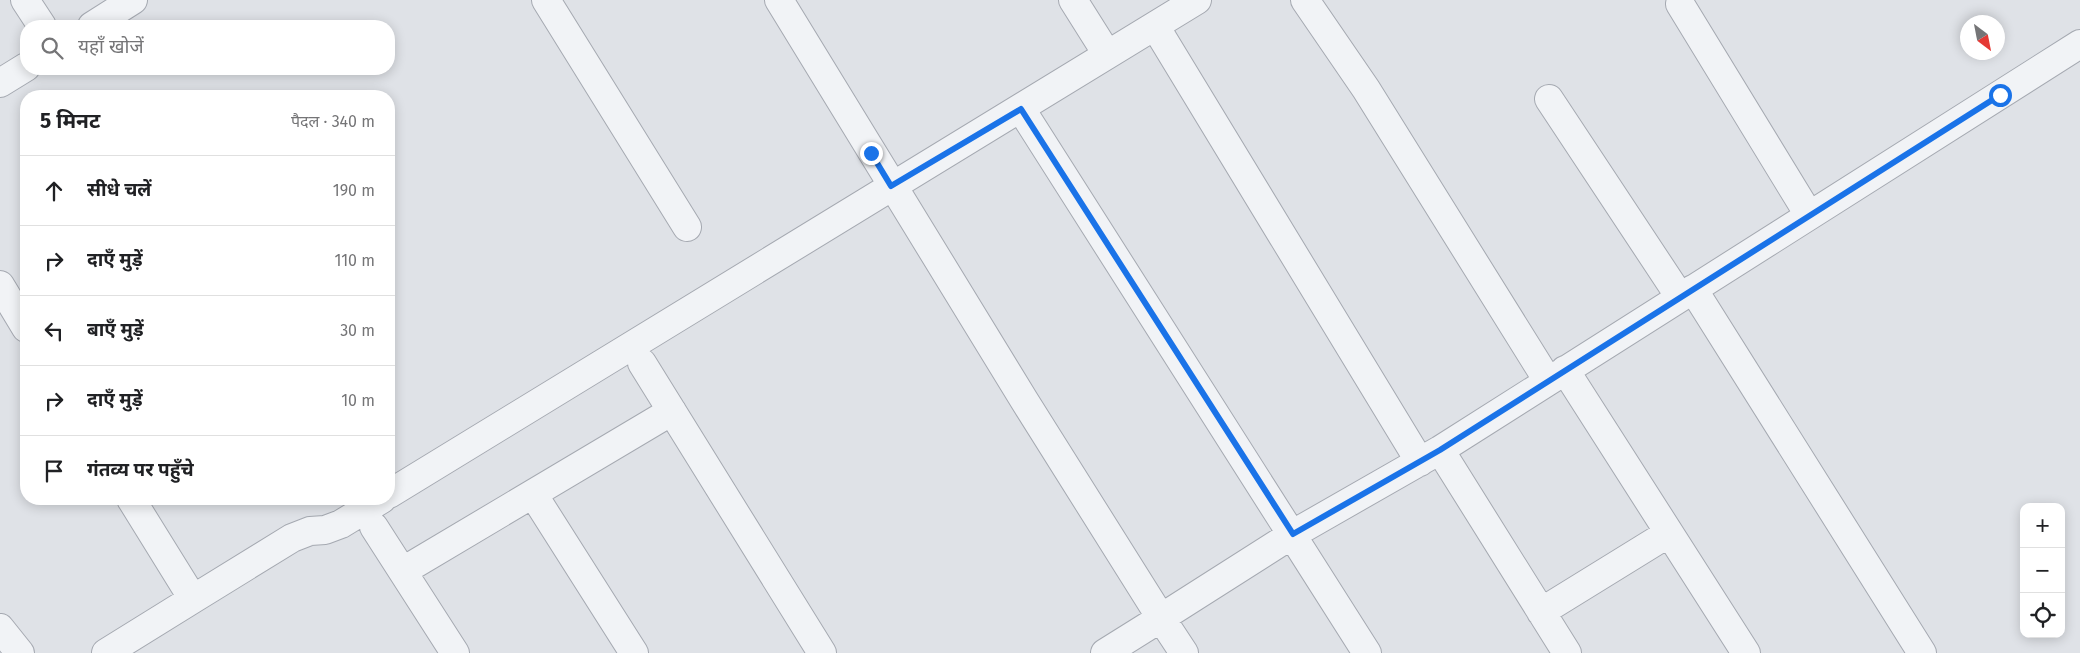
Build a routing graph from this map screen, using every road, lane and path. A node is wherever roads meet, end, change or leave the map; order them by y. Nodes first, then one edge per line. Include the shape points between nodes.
1 (25, 0) edge
2 (133, 0) edge
3 (546, 0) edge
4 (779, 0) edge
5 (1072, 0) edge
6 (1197, 0) edge
7 (1305, 0) edge
8 (1680, 4) dead end
9 (38, 20) edge
10 (101, 20) edge
11 (1155, 26) junction
12 (2080, 44) edge
13 (1107, 54) junction
14 (20, 71) edge
15 (0, 83) edge
16 (1549, 99) dead end
17 (1021, 109) junction
18 (891, 186) junction
19 (1809, 216) junction
20 (687, 227) dead end
21 (0, 285) edge
22 (1686, 293) junction
23 (20, 318) edge
24 (642, 363) dead end
25 (1557, 375) junction
26 (672, 411) junction
27 (1430, 456) junction
28 (395, 490) edge
29 (534, 494) junction
30 (135, 505) edge
31 (372, 505) edge
32 (374, 527) dead end
33 (1669, 533) junction
34 (1293, 534) junction
35 (403, 571) junction
36 (193, 599) junction
37 (1541, 612) junction
38 (1161, 618) junction
39 (0, 628) edge
40 (20, 653) edge
41 (106, 653) edge
42 (455, 653) edge
43 (634, 653) edge
44 (822, 653) edge
45 (1105, 653) edge
46 (1184, 653) edge
47 (1367, 653) edge
48 (1567, 653) edge
49 (1746, 653) edge
50 (1922, 653) edge

1 - 9 street
2 - 10 street
3 - 20 street
4 - 18 street
5 - 13 street
6 - 11 street
7 - 25 street
8 - 19 street
11 - 13 street
11 - 27 street
12 - 19 street
13 - 17 street
14 - 15 street
16 - 22 street
17 - 18 street
17 - 34 street
18 - 28 street
18 - 38 street
19 - 22 street
21 - 23 street
22 - 25 street
22 - 50 street
24 - 26 street
25 - 27 street
25 - 33 street
26 - 29 street
26 - 44 street
27 - 34 street
27 - 37 street
29 - 35 street
29 - 43 street
30 - 36 street
31 - 36 street via 341,524 292,538
32 - 35 street
33 - 37 street
33 - 49 street
34 - 38 street
34 - 47 street
35 - 42 street
36 - 41 street
37 - 48 street
38 - 45 street
38 - 46 street
39 - 40 street

